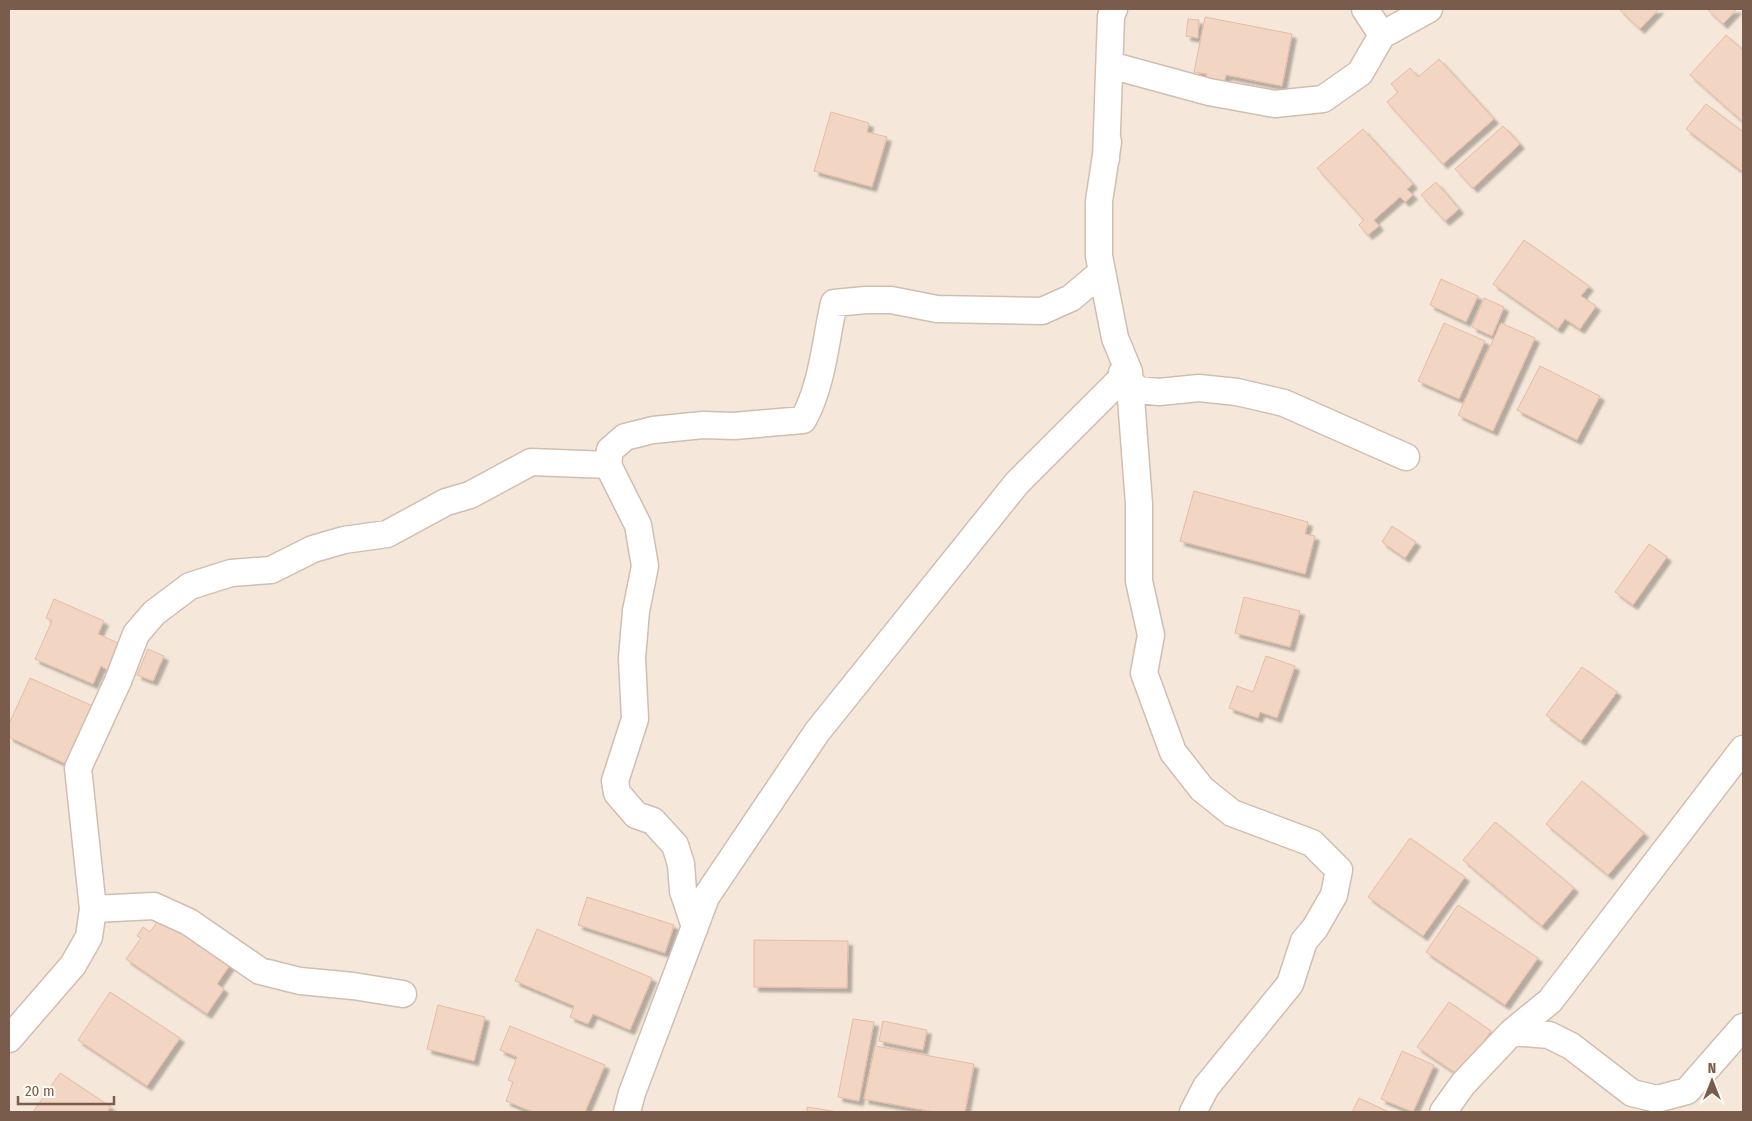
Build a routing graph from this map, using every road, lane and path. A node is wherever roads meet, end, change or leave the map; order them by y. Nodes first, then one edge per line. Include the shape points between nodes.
1 (1114, 9) edge
2 (1365, 9) edge
3 (1429, 9) edge
4 (1382, 35) junction
5 (1110, 65) junction
6 (1108, 142) dead end
7 (1102, 272) junction
8 (1124, 376) junction
9 (1406, 457) dead end
10 (608, 465) junction
11 (1743, 749) edge
12 (92, 908) junction
13 (695, 927) junction
14 (403, 994) dead end
15 (1743, 1027) edge
16 (1512, 1032) junction
17 (9, 1039) edge
18 (1635, 1103) edge
19 (627, 1112) edge
20 (1193, 1112) edge
21 (1443, 1112) edge

1 - 5 street
2 - 4 street
3 - 4 street
4 - 5 street via 1360,73 1323,100 1275,104 1209,92
5 - 7 street
6 - 7 street via 1099,201
7 - 8 street via 1113,353
7 - 10 street via 1071,298 1042,311 937,309 891,300 834,303 821,370 812,403 803,420 653,430 625,437 610,450
7 - 20 street via 1115,338 1129,372 1139,504 1139,581 1151,635 1144,673 1173,752 1202,789 1232,813 1312,843 1339,870 1334,895 1304,941 1290,984 1206,1087
8 - 9 street via 1138,390 1159,392 1199,388 1237,392 1284,403
8 - 13 street via 1017,483 817,732 706,897
10 - 12 street via 531,462 387,534 344,540 313,549 272,570 231,573 190,586 154,613 136,634 78,768
10 - 13 street via 638,525 645,566 636,611 632,658 635,719 615,781 617,792 636,815 653,821 675,845 681,864 683,891
11 - 16 street via 1550,1000
12 - 14 street via 154,906 189,922 260,971 300,981
12 - 17 street via 89,937 73,965
13 - 19 street
15 - 18 street via 1687,1091
16 - 18 street via 1549,1035 1571,1046
16 - 21 street via 1463,1084

